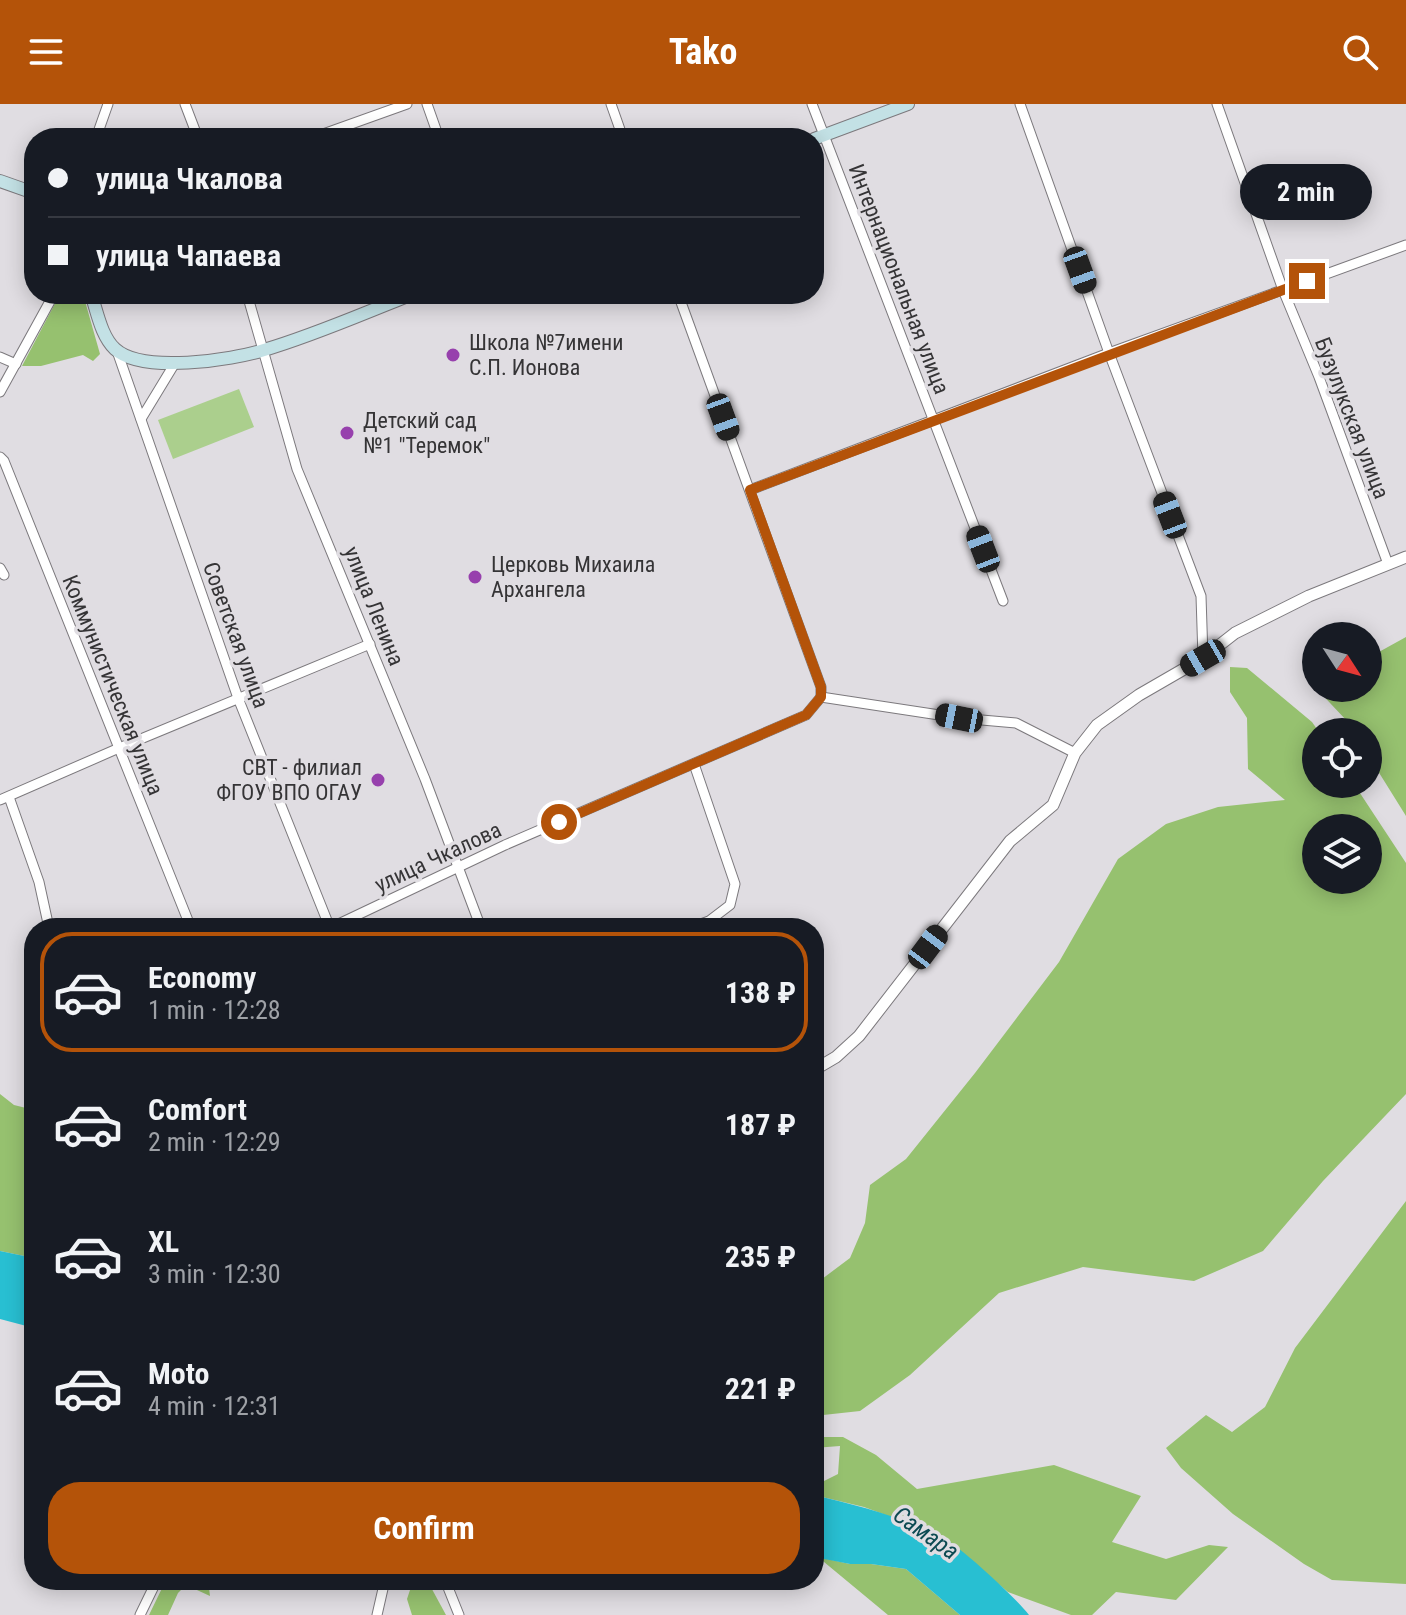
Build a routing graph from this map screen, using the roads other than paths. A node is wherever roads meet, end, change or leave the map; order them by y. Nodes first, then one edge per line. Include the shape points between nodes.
1 (108, 104) edge
2 (185, 104) edge
3 (407, 104) edge
4 (611, 104) edge
5 (812, 104) edge
6 (908, 104) edge
7 (1020, 104) edge
8 (1217, 104) edge
9 (431, 105) edge
10 (100, 128) edge
11 (194, 128) edge
12 (340, 128) edge
13 (437, 128) edge
14 (619, 128) edge
15 (817, 128) edge
16 (824, 135) edge
17 (824, 149) edge
18 (0, 181) edge
19 (24, 189) edge
20 (1406, 245) edge
21 (1283, 290) junction
22 (49, 304) edge
23 (95, 304) edge
24 (250, 304) edge
25 (387, 304) edge
26 (682, 304) edge
27 (117, 351) junction
28 (263, 351) junction
29 (1109, 353) junction
30 (0, 357) edge
31 (175, 363) junction
32 (16, 364) junction
33 (0, 392) edge
34 (141, 419) junction
35 (934, 419) junction
36 (0, 457) edge
37 (750, 490) junction
38 (1406, 557) edge
39 (1388, 564) junction
40 (1003, 601) dead end
41 (370, 644) junction
42 (1203, 658) junction
43 (821, 697) junction
44 (238, 698) junction
45 (119, 748) junction
46 (1075, 753) junction
47 (694, 764) junction
48 (4, 799) edge
49 (460, 868) junction
50 (47, 918) edge
51 (187, 918) edge
52 (326, 918) edge
53 (352, 918) edge
54 (478, 918) edge
55 (713, 918) edge
56 (824, 1064) edge
57 (152, 1590) edge
58 (383, 1590) edge
59 (449, 1590) edge
60 (140, 1615) edge
61 (377, 1615) edge
62 (459, 1615) edge

1 - 10 street
2 - 11 street
3 - 12 street
4 - 14 street
5 - 15 street, Интернациональная улица
6 - 16 main road
7 - 29 street
8 - 21 street, Бузулукская улица
9 - 13 street
17 - 35 street, Интернациональная улица
18 - 19 main road
20 - 21 street
21 - 29 street
21 - 39 street, Бузулукская улица
22 - 32 street
23 - 27 main road
24 - 28 street, улица Ленина
25 - 28 main road
26 - 37 street
27 - 31 main road
27 - 34 street, Советская улица
28 - 31 main road
28 - 41 street, улица Ленина via 297,469
29 - 35 street
29 - 42 street via 1201,596
30 - 32 street
31 - 34 street
32 - 33 street
34 - 44 street, Советская улица
35 - 37 street
35 - 40 street, Интернациональная улица
36 - 45 street, Коммунистическая улица
37 - 43 street
38 - 39 street
39 - 42 street via 1235,633
41 - 44 street
41 - 49 street, улица Ленина
42 - 46 street via 1097,725
43 - 46 street via 1016,723
43 - 47 street, улица Чкалова via 806,715
44 - 45 street
44 - 52 street, Советская улица
45 - 48 street
45 - 51 street, Коммунистическая улица
46 - 56 street via 1053,805 1010,841 859,1036
47 - 49 street, улица Чкалова
47 - 55 street via 735,884 730,905
48 - 50 street via 39,882
49 - 53 street, улица Чкалова
49 - 54 street, улица Ленина
57 - 60 street
58 - 61 street
59 - 62 street

